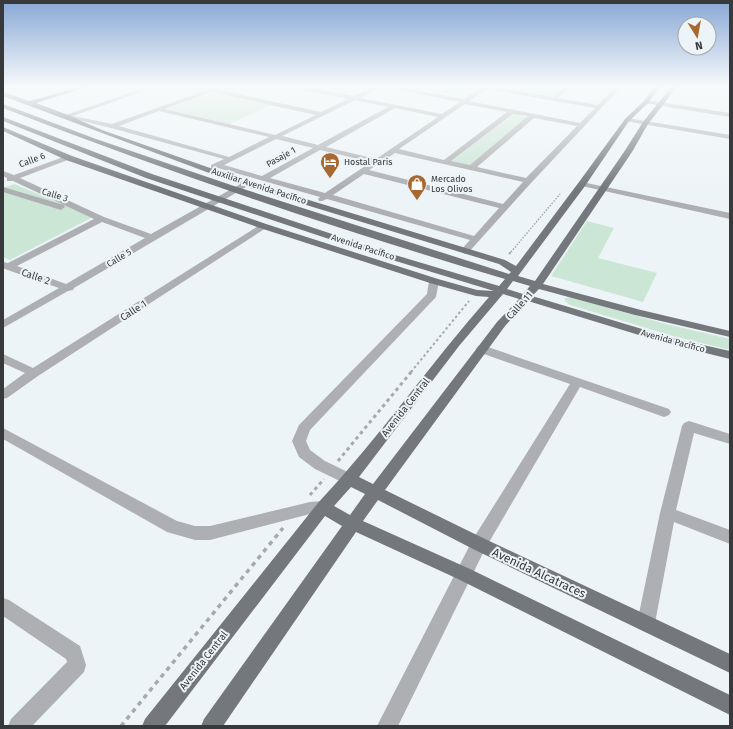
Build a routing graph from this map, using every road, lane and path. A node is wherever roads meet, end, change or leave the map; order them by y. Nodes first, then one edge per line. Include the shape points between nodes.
1 (8, 121) edge
2 (39, 121) edge
3 (77, 121) edge
4 (89, 121) edge
5 (126, 121) edge
6 (210, 121) edge
7 (308, 121) edge
8 (367, 121) edge
9 (435, 121) edge
10 (499, 121) edge
11 (526, 121) edge
12 (560, 121) edge
13 (586, 121) edge
14 (627, 121) edge
15 (634, 121) edge
16 (645, 123) junction
17 (582, 125) junction
18 (112, 126) junction
19 (3, 129) edge
20 (100, 131) junction
21 (276, 137) junction
22 (730, 137) edge
23 (319, 147) junction
24 (392, 150) junction
25 (69, 158) junction
26 (230, 159) junction
27 (377, 161) junction
28 (446, 162) junction
29 (217, 165) junction
30 (471, 168) junction
31 (208, 170) junction
32 (362, 171) junction
33 (3, 173) edge
34 (13, 178) junction
35 (262, 178) junction
36 (528, 181) junction
37 (3, 182) edge
38 (247, 184) junction
39 (582, 184) junction
40 (602, 188) junction
41 (3, 189) edge
42 (236, 190) junction
43 (562, 192) dead end
44 (326, 196) junction
45 (220, 199) junction
46 (314, 204) junction
47 (206, 206) junction
48 (506, 207) junction
49 (730, 216) edge
50 (101, 219) junction
51 (263, 226) junction
52 (153, 238) junction
53 (476, 239) junction
54 (465, 251) junction
55 (502, 262) junction
56 (6, 266) edge
57 (514, 274) junction
58 (434, 281) junction
59 (537, 285) junction
60 (69, 288) junction
61 (476, 293) junction
62 (499, 293) junction
63 (525, 297) junction
64 (3, 325) edge
65 (730, 334) edge
66 (482, 349) junction
67 (730, 355) edge
68 (3, 358) edge
69 (34, 373) junction
70 (577, 382) junction
71 (3, 395) edge
72 (664, 412) dead end
73 (3, 433) edge
74 (730, 439) edge
75 (331, 470) junction
76 (349, 479) junction
77 (375, 492) junction
78 (323, 507) junction
79 (296, 512) junction
80 (668, 513) junction
81 (352, 524) junction
82 (730, 537) edge
83 (479, 544) junction
84 (464, 574) junction
85 (3, 606) edge
86 (646, 623) junction
87 (730, 664) edge
88 (730, 705) edge
89 (18, 726) edge
90 (121, 726) edge
91 (152, 726) edge
92 (211, 726) edge
93 (387, 726) edge

1 - 45 main road, Avenida Pacífico via 149,176
2 - 42 main road, Avenida Pacífico
3 - 20 main road, Auxiliar Avenida Pacífico
4 - 18 street
5 - 18 street
6 - 21 street
7 - 21 street
8 - 23 street, Pasaje 1
9 - 24 street
10 - 28 street
11 - 30 street
12 - 17 street
13 - 17 street
14 - 39 main road, Avenida Central
15 - 16 street
16 - 22 street
16 - 40 main road
17 - 36 street
18 - 20 street
18 - 26 street
19 - 25 main road
20 - 31 main road, Auxiliar Avenida Pacífico
21 - 23 street
21 - 26 street
23 - 27 street
23 - 35 street, Pasaje 1
24 - 27 street
24 - 28 street
25 - 34 street, Calle 6
25 - 47 main road
26 - 29 street
27 - 32 street
28 - 30 street
29 - 31 street
29 - 35 street
30 - 36 street
31 - 38 main road, Auxiliar Avenida Pacífico
32 - 44 street
32 - 48 street
33 - 34 street, Calle 3
34 - 37 street, Calle 6
34 - 50 street, Calle 3
35 - 44 street
36 - 48 street
38 - 42 street
38 - 46 main road, Auxiliar Avenida Pacífico
39 - 40 street
39 - 57 main road, Avenida Central
40 - 49 street
40 - 59 main road
41 - 50 street, Calle 3
42 - 45 street, Calle 5
42 - 57 main road, Avenida Pacífico
43 - 55 path
44 - 46 street
44 - 53 street
45 - 47 street, Calle 5
45 - 62 main road, Avenida Pacífico
46 - 54 main road, Auxiliar Avenida Pacífico
47 - 51 main road
47 - 52 street, Calle 5
48 - 53 street
50 - 52 street, Calle 3
50 - 56 street
51 - 58 main road
51 - 69 street, Calle 1
52 - 60 street, Calle 5
53 - 54 street
54 - 55 main road, Auxiliar Avenida Pacífico
55 - 57 main road, Auxiliar Avenida Pacífico
56 - 60 street, Calle 2
57 - 59 main road, Avenida Pacífico
57 - 62 main road, Avenida Central
58 - 61 main road
58 - 75 street via 432,295 304,428 299,440 304,452
59 - 63 main road, Calle 11
59 - 65 main road, Avenida Pacífico
60 - 64 street, Calle 5
61 - 62 main road
61 - 75 path
62 - 63 main road, Avenida Pacífico
62 - 76 main road, Avenida Central via 455,343
63 - 66 main road, Calle 11
63 - 67 main road, Avenida Pacífico via 669,341
66 - 70 street
66 - 77 main road
68 - 69 street
69 - 71 street, Calle 1
70 - 72 street
70 - 83 street
73 - 79 street via 183,530 210,533
74 - 80 street via 689,426
75 - 76 street
75 - 79 path
76 - 77 main road, Avenida Alcatraces
76 - 78 main road, Avenida Central
77 - 81 main road
77 - 83 main road, Avenida Alcatraces
78 - 79 street
78 - 81 main road
78 - 91 main road, Avenida Central
79 - 90 path
80 - 82 street
80 - 86 street
81 - 84 main road
81 - 92 main road
83 - 84 street
83 - 86 main road, Avenida Alcatraces
84 - 88 main road
84 - 93 street
85 - 89 street via 73,653 77,665
86 - 87 main road, Avenida Alcatraces

